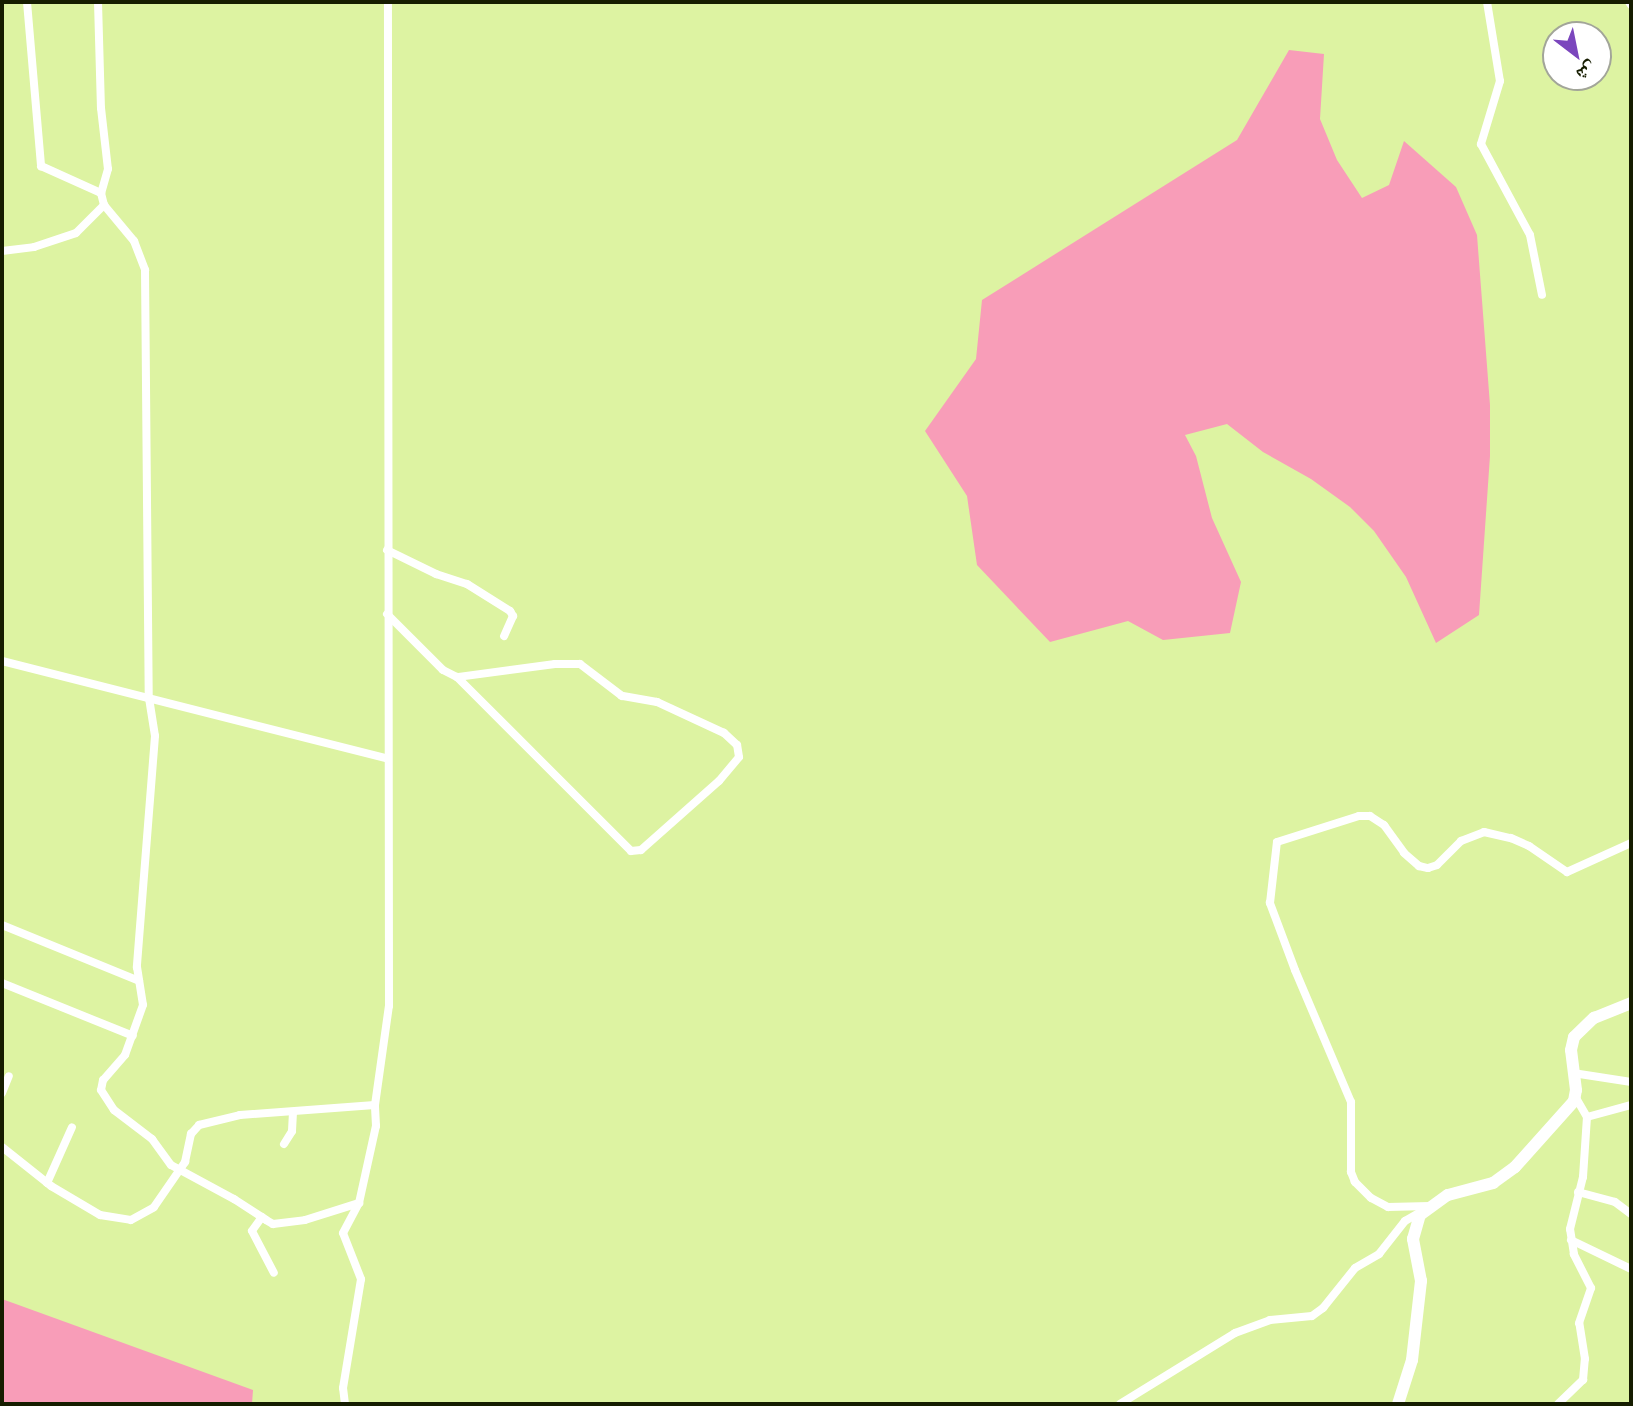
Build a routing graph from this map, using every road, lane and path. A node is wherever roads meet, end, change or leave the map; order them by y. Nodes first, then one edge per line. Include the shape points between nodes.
1 (27, 2) edge
2 (99, 2) edge
3 (388, 2) edge
4 (1488, 2) edge
5 (102, 193) junction
6 (104, 205) junction
7 (2, 251) edge
8 (1542, 295) dead end
9 (387, 550) junction
10 (387, 614) junction
11 (504, 636) dead end
12 (2, 661) edge
13 (457, 677) junction
14 (149, 698) junction
15 (388, 759) junction
16 (1631, 843) edge
17 (2, 925) edge
18 (139, 981) junction
19 (2, 983) edge
20 (1631, 1003) edge
21 (133, 1036) junction
22 (1573, 1073) junction
23 (9, 1076) dead end
24 (1631, 1082) edge
25 (2, 1093) edge
26 (1575, 1096) junction
27 (375, 1105) junction
28 (1631, 1105) edge
29 (293, 1112) junction
30 (1587, 1117) junction
31 (72, 1127) dead end
32 (284, 1144) dead end
33 (2, 1147) edge
34 (179, 1170) junction
35 (47, 1183) junction
36 (1578, 1192) junction
37 (359, 1203) junction
38 (1430, 1206) junction
39 (1631, 1214) edge
40 (262, 1217) junction
41 (1572, 1240) junction
42 (1631, 1269) edge
43 (274, 1273) dead end
44 (345, 1404) edge
45 (1121, 1404) edge
46 (1398, 1404) edge
47 (1558, 1404) edge

1 - 5 street via 41,166
2 - 5 street via 107,169
3 - 9 street
4 - 8 street via 1500,82 1481,144 1530,235
5 - 6 street
6 - 7 street via 76,233 34,247
6 - 14 street via 134,241 145,270
9 - 10 street
9 - 11 street via 467,584 510,611 513,616
10 - 13 street via 443,670
10 - 15 street
12 - 14 street
13 - 13 street via 631,851 640,850 719,781 739,757 737,745 724,733 657,702 622,695 580,664
14 - 15 street
14 - 18 street via 155,736 136,967
15 - 27 street via 389,1006
16 - 38 street via 1567,872 1529,846 1484,832 1461,841 1437,865 1419,866 1384,825 1370,816 1277,842 1270,903 1351,1102 1351,1172 1362,1191 1379,1203 1396,1209
17 - 18 street
18 - 21 street via 143,1005
19 - 21 street
20 - 22 street via 1594,1018 1574,1037
21 - 34 street via 101,1090 114,1110 152,1139
22 - 24 street
22 - 26 street
23 - 25 street
26 - 30 street
26 - 38 street via 1503,1177 1448,1195
27 - 29 street
27 - 37 street via 376,1126
28 - 30 street
29 - 32 street via 292,1131
29 - 34 street via 240,1115 199,1125 191,1134
30 - 36 street
31 - 35 street
33 - 35 street
34 - 35 street via 154,1206 131,1220 100,1216
34 - 40 street
36 - 39 street via 1615,1202
36 - 41 street via 1571,1219
37 - 40 street via 305,1220 273,1224
37 - 44 street via 343,1233 362,1279 343,1388
38 - 45 street via 1405,1221 1390,1243 1355,1268 1312,1316 1269,1320 1235,1334
38 - 46 street via 1414,1228 1421,1282 1412,1360
40 - 43 street via 252,1231
41 - 42 street
41 - 47 street via 1591,1289 1579,1323 1585,1372 1579,1387

